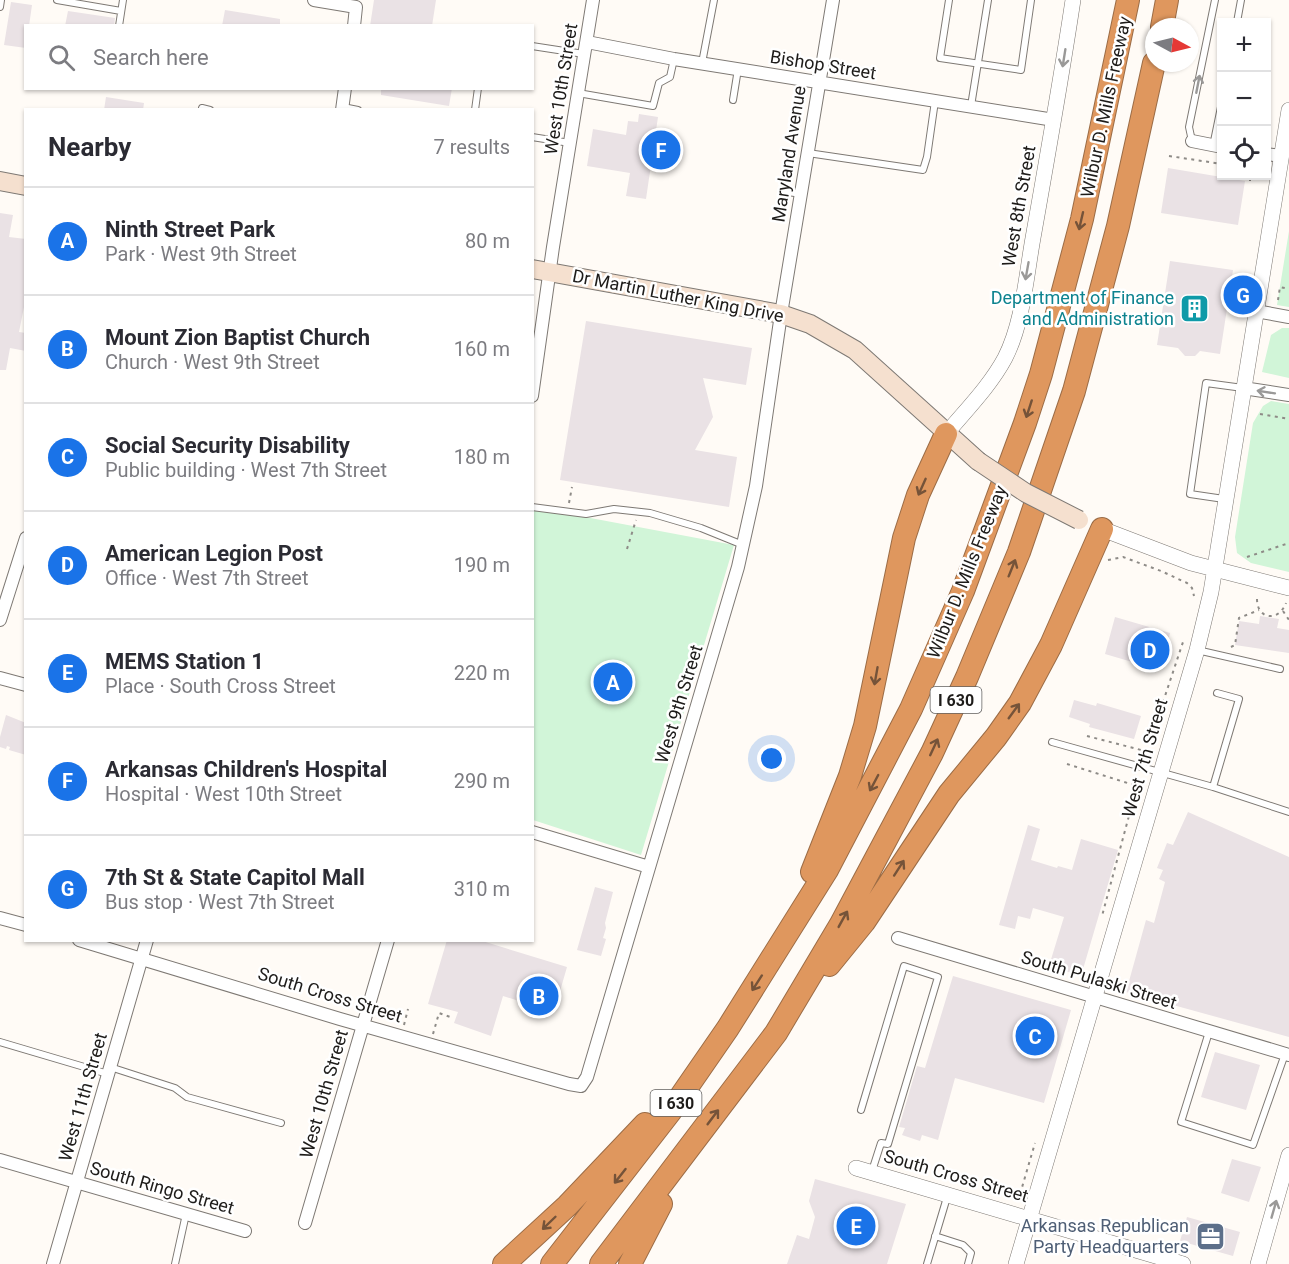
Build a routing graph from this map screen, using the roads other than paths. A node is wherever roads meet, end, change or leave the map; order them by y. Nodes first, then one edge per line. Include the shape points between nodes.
1 (1, 0) edge
2 (57, 0) edge
3 (123, 0) edge
4 (314, 0) edge
5 (593, 0) edge
6 (714, 0) edge
7 (833, 0) edge
8 (949, 0) edge
9 (988, 0) edge
10 (1031, 0) edge
11 (1073, 0) edge
12 (1128, 0) edge
13 (1167, 0) edge
14 (1215, 0) edge
15 (1241, 0) edge
16 (0, 7) edge
17 (121, 11) junction
18 (1164, 18) edge
19 (1238, 18) edge
20 (119, 24) edge
21 (354, 24) edge
22 (534, 46) edge
23 (586, 48) junction
24 (674, 59) junction
25 (702, 63) junction
26 (978, 64) junction
27 (738, 69) junction
28 (1152, 72) edge
29 (819, 82) junction
30 (345, 90) edge
31 (478, 90) edge
32 (579, 93) junction
33 (733, 100) dead end
34 (935, 101) junction
35 (971, 107) junction
36 (342, 108) edge
37 (475, 108) edge
38 (1289, 110) edge
39 (1054, 120) junction
40 (534, 137) edge
41 (1192, 141) joint
42 (571, 143) junction
43 (1217, 146) edge
44 (808, 153) junction
45 (1274, 155) edge
46 (0, 182) edge
47 (24, 186) edge
48 (782, 191) dead end
49 (801, 194) junction
50 (534, 269) edge
51 (551, 272) junction
52 (1256, 310) junction
53 (781, 314) junction
54 (1289, 316) edge
55 (536, 343) edge
56 (534, 370) edge
57 (1243, 388) junction
58 (1289, 396) edge
59 (946, 434) junction
60 (1225, 499) junction
61 (534, 507) edge
62 (1102, 529) junction
63 (744, 545) junction
64 (22, 564) edge
65 (1215, 570) junction
66 (1288, 596) edge
67 (0, 620) edge
68 (1204, 652) junction
69 (1280, 669) dead end
70 (0, 678) edge
71 (24, 684) edge
72 (1217, 693) dead end
73 (1052, 742) dead end
74 (1160, 773) junction
75 (1213, 787) junction
76 (1289, 812) edge
77 (534, 833) edge
78 (649, 867) junction
79 (0, 918) edge
80 (24, 924) edge
81 (789, 933) junction
82 (898, 938) dead end
83 (86, 942) edge
84 (146, 942) edge
85 (387, 942) edge
86 (141, 959) junction
87 (1094, 998) junction
88 (362, 1026) junction
89 (1209, 1032) junction
90 (776, 1033) junction
91 (0, 1042) edge
92 (1287, 1055) edge
93 (706, 1060) junction
94 (109, 1070) junction
95 (571, 1085) joint
96 (861, 1110) dead end
97 (281, 1123) dead end
98 (689, 1150) junction
99 (1289, 1155) edge
100 (0, 1160) edge
101 (856, 1168) dead end
102 (872, 1172) junction
103 (76, 1182) junction
104 (948, 1194) junction
105 (186, 1214) junction
106 (1030, 1218) junction
107 (305, 1223) dead end
108 (245, 1231) dead end
109 (935, 1236) junction
110 (53, 1264) edge
111 (175, 1264) edge
112 (504, 1264) edge
113 (552, 1264) edge
114 (601, 1264) edge
115 (630, 1264) edge
116 (927, 1264) edge
117 (968, 1264) edge
118 (1016, 1264) edge
119 (1183, 1264) edge
120 (1258, 1264) edge

1 - 16 lane
2 - 17 lane
3 - 17 lane
4 - 21 street via 356,7
5 - 23 street, West 10th Street
6 - 25 lane
7 - 29 street, Maryland Avenue
8 - 26 lane via 940,57
9 - 26 lane
10 - 26 lane via 1021,70
11 -> 39 street, West 8th Street
12 -> 81 highway, Wilbur D. Mills Freeway / I 630 via 1082,219 1025,423 963,591 911,709 827,870
13 - 18 highway, Wilbur D. Mills Freeway
41 -> 14 lane via 1189,127
15 - 19 lane
17 - 20 lane
22 - 23 lane
23 - 24 street, Bishop Street
23 - 32 street, West 10th Street
24 - 25 street, Bishop Street
24 - 32 lane via 670,77 659,83 652,106
25 - 27 street, Bishop Street
26 - 35 lane
27 - 29 street, Bishop Street
27 - 33 lane
90 -> 28 highway, Wilbur D. Mills Freeway / I 630 via 841,924 932,753 1019,552 1092,331
29 - 34 street, Bishop Street
29 - 44 street, Maryland Avenue
30 - 36 street
31 - 37 lane
32 - 42 street, West 10th Street
34 - 35 street, Bishop Street
34 - 44 lane via 923,170
35 - 39 street, Bishop Street
38 - 45 street, West 7th Street
39 -> 59 street, West 8th Street via 1014,333 998,370
40 - 42 lane
41 - 43 street
42 - 51 street, West 10th Street
44 - 49 street, Maryland Avenue
45 - 52 street, West 7th Street
46 - 47 main road
48 - 49 lane
49 - 53 street, Maryland Avenue
50 - 51 main road, Dr Martin Luther King Drive
51 - 53 main road, Dr Martin Luther King Drive
51 - 55 street, West 10th Street
52 - 54 street
52 - 57 street, West 7th Street
53 - 59 main road, Dr Martin Luther King Drive via 810,324 855,351
53 - 63 street, West 9th Street
55 - 56 street, West 10th Street
58 -> 57 street
57 - 60 street, West 7th Street
57 - 60 lane via 1206,382 1190,494
59 - 62 main road, Dr Martin Luther King Drive, bridge via 1026,493
59 -> 81 highway via 918,495 904,538 873,691 850,776
60 - 65 street, West 7th Street
61 - 63 lane via 586,514 614,509 650,513
62 - 65 street, Dr Martin Luther King Drive
90 -> 62 highway via 864,922 950,794 1020,703 1051,645
63 - 78 street, West 9th Street
64 - 67 street
65 - 66 street, Dr Martin Luther King Drive
65 - 68 street, West 7th Street
68 - 69 lane
68 - 74 street, West 7th Street
70 - 71 street
72 - 75 lane via 1239,699
73 - 74 lane
74 - 75 lane
74 - 87 street, West 7th Street
75 - 76 lane
77 - 78 street
78 - 95 street, West 9th Street via 587,1077 580,1086
79 - 80 street
81 -> 93 highway, Wilbur D. Mills Freeway / I 630
82 - 87 street, South Pulaski Street
83 - 86 street, South Cross Street
84 - 86 street, West 11th Street
85 - 88 street, West 10th Street
86 - 88 street, South Cross Street
86 - 94 street, West 11th Street
87 - 89 street, South Pulaski Street
87 - 106 street, West 7th Street
88 - 95 street, South Cross Street
88 - 107 street, West 10th Street
89 - 92 street, South Pulaski Street
89 - 92 lane via 1181,1122 1253,1145
98 -> 90 highway, Wilbur D. Mills Freeway / I 630
91 - 94 lane
93 -> 112 highway via 567,1206
93 -> 113 highway, Wilbur D. Mills Freeway / I 630
94 - 97 lane
94 - 103 street, West 11th Street
96 - 102 lane via 904,966 939,977 888,1144 881,1143
98 - 114 highway, Wilbur D. Mills Freeway / I 630
98 - 115 highway
120 -> 99 street
100 - 103 street, South Ringo Street
101 - 102 street, South Cross Street
102 - 104 street, South Cross Street
103 - 105 street, South Ringo Street
103 - 110 street, West 11th Street
104 - 106 street, South Cross Street
104 - 109 lane
105 - 108 street, South Ringo Street
105 - 111 lane
106 - 118 street, West 7th Street
106 - 119 street, South Cross Street
109 - 116 lane
109 - 117 lane via 968,1248

